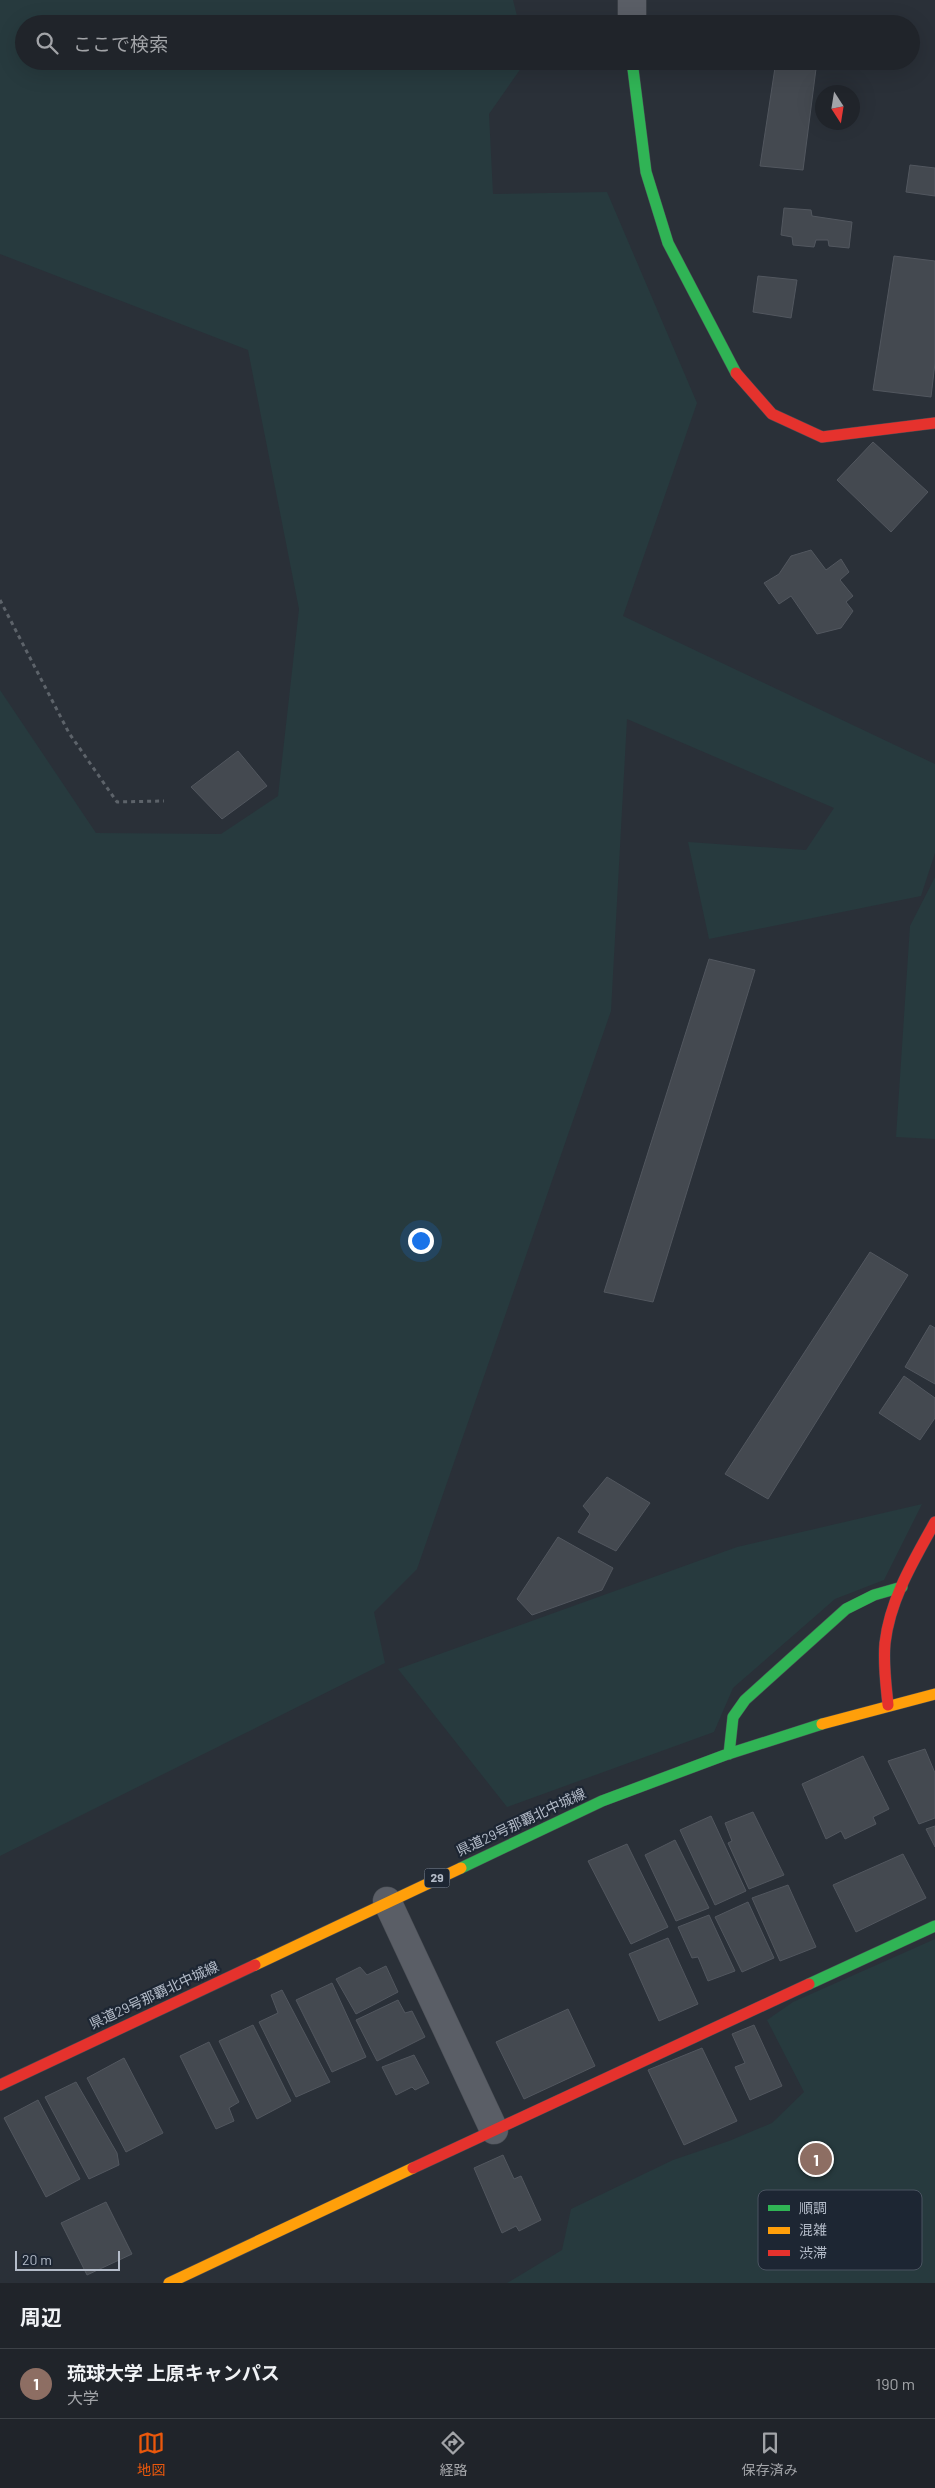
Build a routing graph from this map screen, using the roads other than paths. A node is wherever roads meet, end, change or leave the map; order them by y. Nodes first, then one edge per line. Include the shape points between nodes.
1 (632, 0) edge
2 (632, 15) edge
3 (633, 70) edge
4 (935, 423) edge
5 (935, 1522) edge
6 (902, 1587) junction
7 (935, 1694) edge
8 (888, 1705) junction
9 (729, 1754) junction
10 (387, 1901) junction
11 (935, 1926) edge
12 (0, 2085) edge
13 (494, 2130) junction
14 (170, 2283) edge

1 - 2 street
3 - 4 street via 646,172 668,243 737,375 772,414 822,437
5 - 6 street
6 - 8 street via 887,1630
6 - 9 street via 874,1595 846,1609 745,1700 733,1718
7 - 8 street, 県道29号那覇北中城線 / 29
8 - 9 street, 県道29号那覇北中城線 / 29
9 - 10 street, 県道29号那覇北中城線 / 29 via 602,1801
10 - 12 street, 県道29号那覇北中城線 / 29
10 - 13 street
11 - 13 street
13 - 14 street

